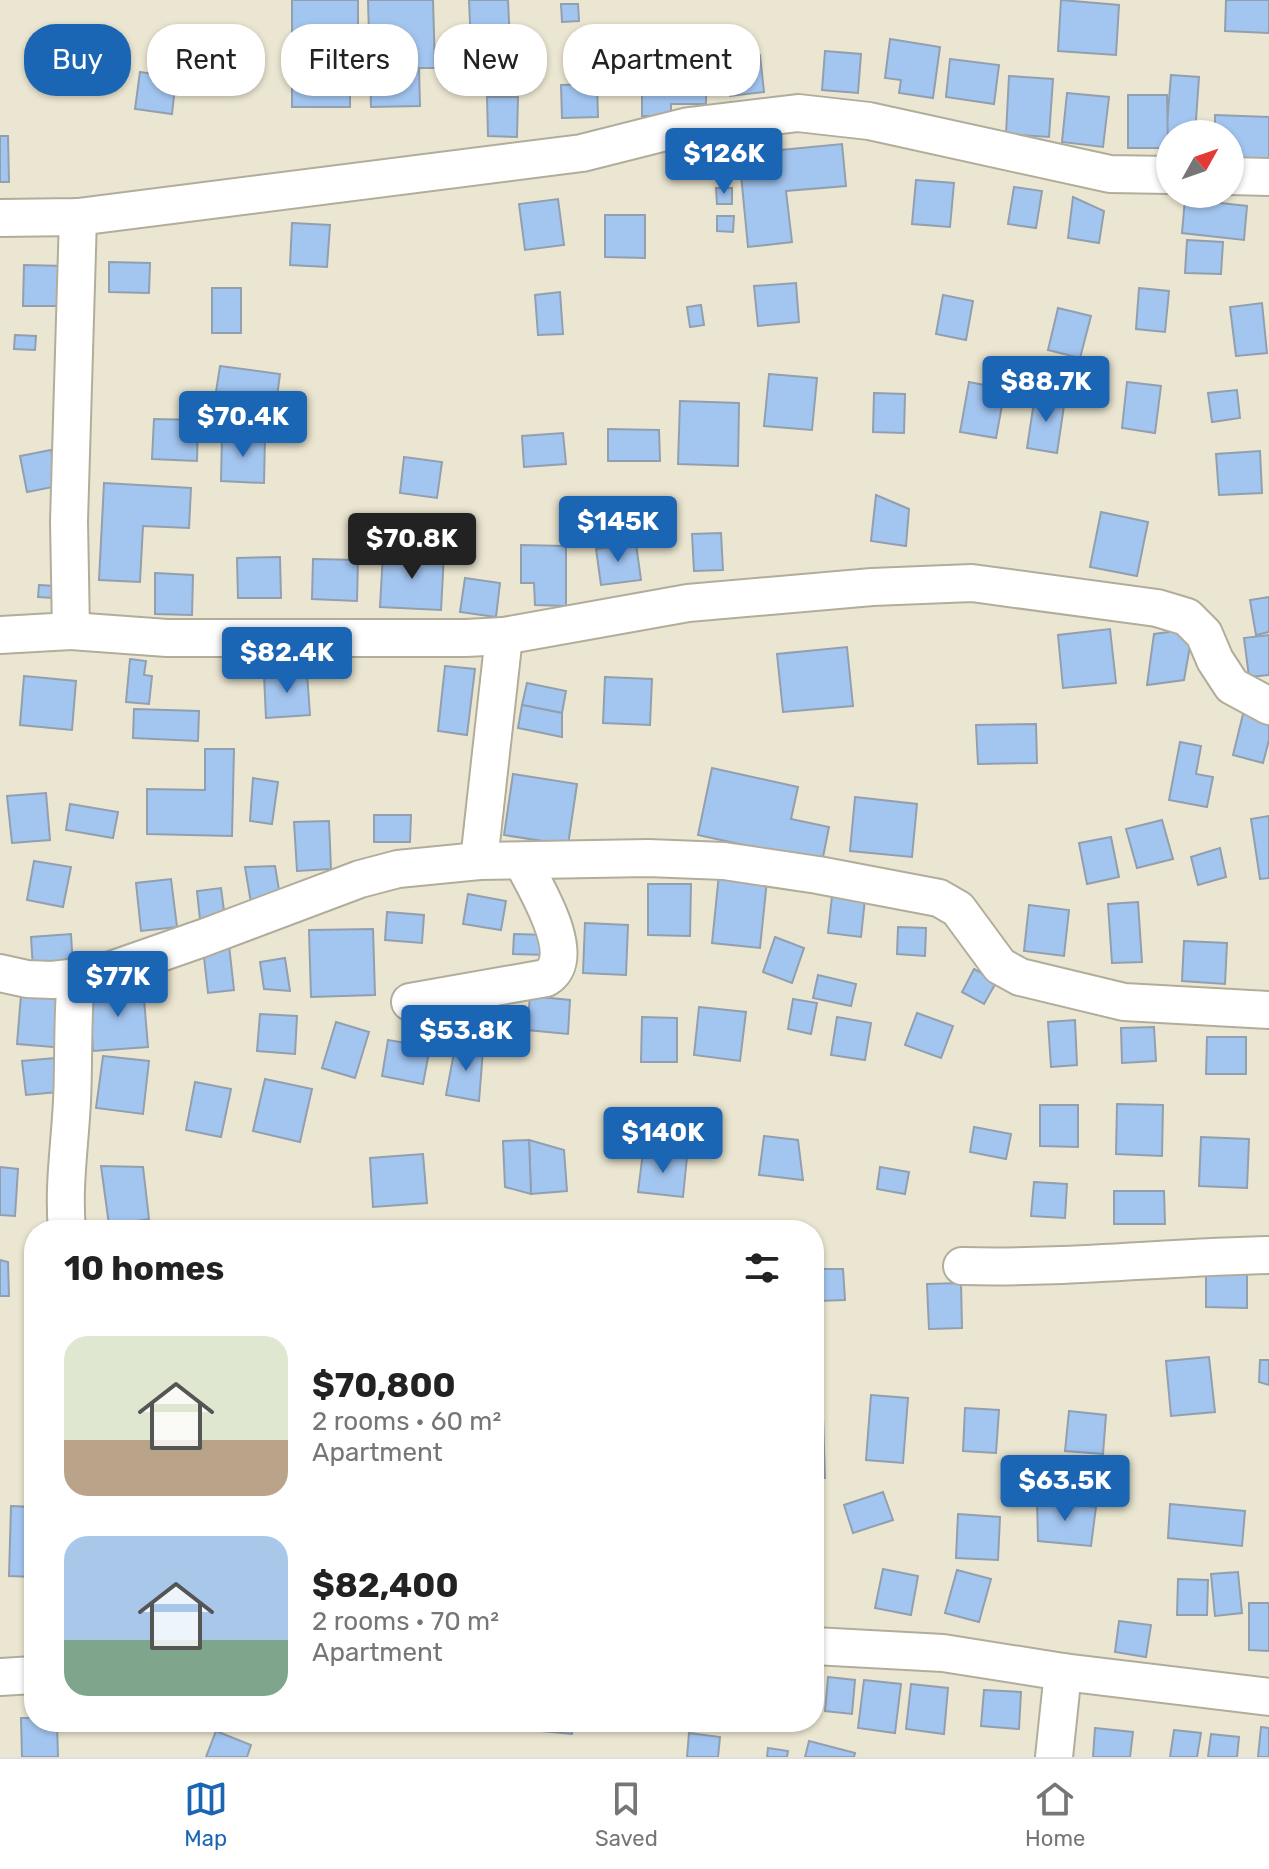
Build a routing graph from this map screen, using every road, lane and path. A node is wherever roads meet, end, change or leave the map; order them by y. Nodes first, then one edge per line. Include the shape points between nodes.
1 (1156, 175) edge
2 (1244, 176) edge
3 (1269, 177) edge
4 (78, 217) junction
5 (0, 218) edge
6 (71, 631) junction
7 (0, 635) edge
8 (504, 636) junction
9 (1269, 706) edge
10 (479, 861) junction
11 (522, 861) junction
12 (0, 973) edge
13 (76, 977) junction
14 (410, 1002) dead end
15 (1269, 1010) edge
16 (66, 1220) edge
17 (1269, 1255) edge
18 (962, 1266) dead end
19 (824, 1647) edge
20 (1063, 1672) junction
21 (24, 1676) edge
22 (0, 1677) edge
23 (1269, 1697) edge
24 (1054, 1757) edge

1 - 4 street via 1110,174 869,121 798,113 689,126 582,153
2 - 3 street
4 - 5 street
4 - 6 street via 69,506
6 - 7 street
6 - 8 street via 167,638
8 - 9 street via 688,603 972,583 1157,608 1187,617 1204,634 1232,686
8 - 10 street
10 - 11 street
10 - 13 street via 398,869 360,879 173,949
11 - 14 street via 558,941 554,973
11 - 15 street via 724,861 924,895 958,909 1000,966 1020,977 1124,1002
12 - 13 street via 27,979
13 - 16 street
17 - 18 street
19 - 20 street via 943,1653
20 - 23 street
20 - 24 street
21 - 22 street

